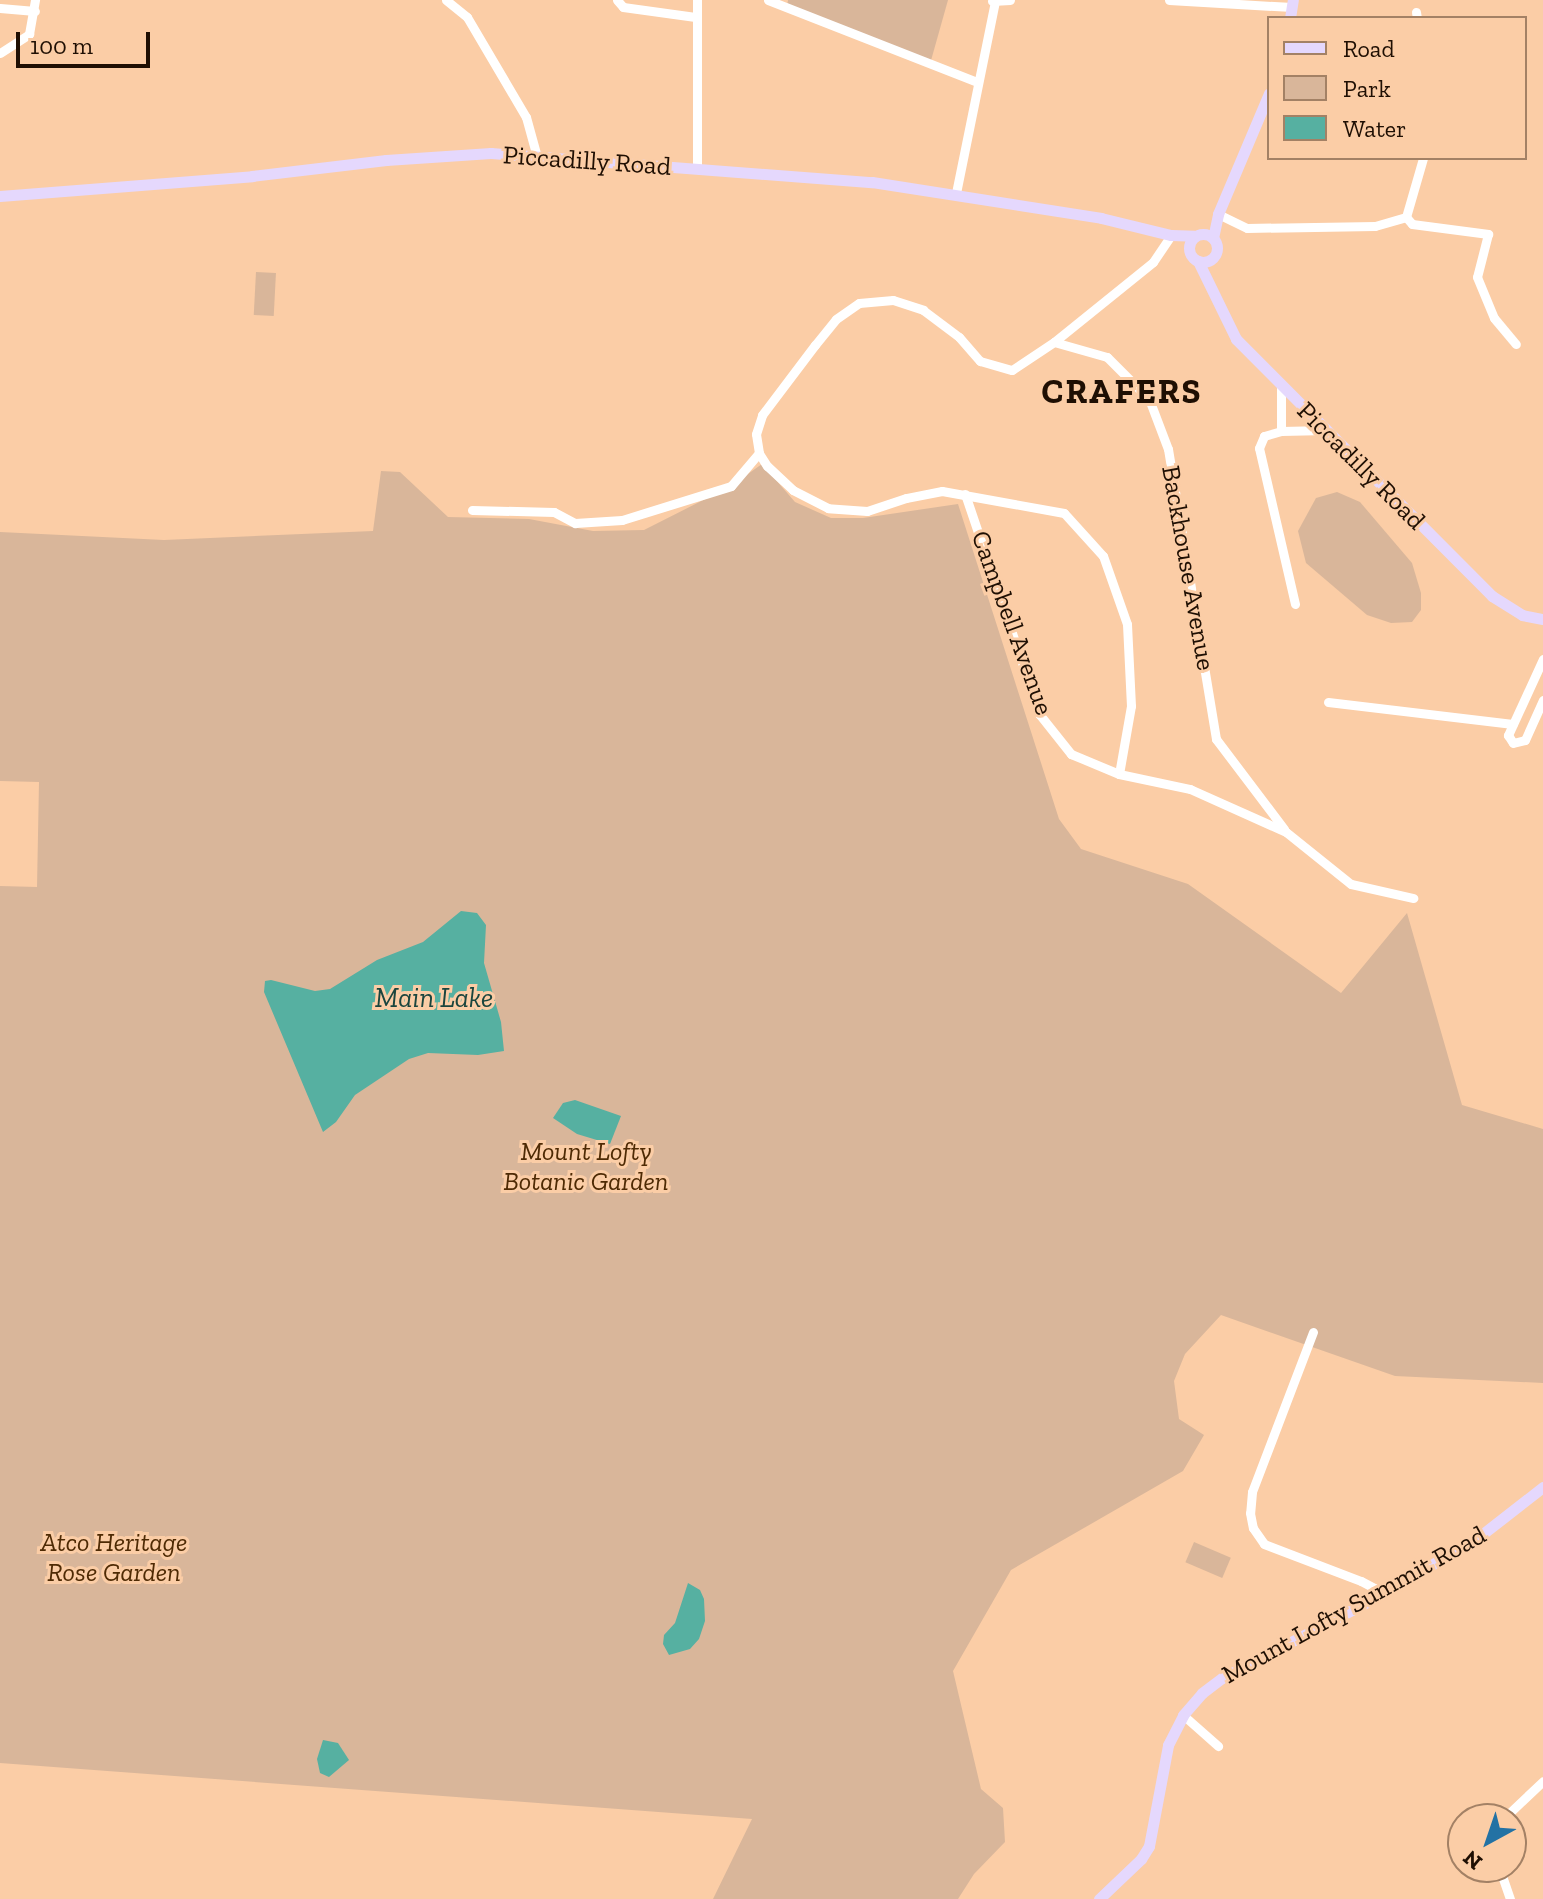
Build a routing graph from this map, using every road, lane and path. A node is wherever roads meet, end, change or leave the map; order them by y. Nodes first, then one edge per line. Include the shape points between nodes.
1 (35, 0) edge
2 (446, 0) edge
3 (617, 0) edge
4 (697, 0) edge
5 (768, 0) edge
6 (989, 0) edge
7 (1010, 0) edge
8 (1169, 0) edge
9 (995, 1) edge
10 (0, 8) edge
11 (1292, 8) edge
12 (35, 11) junction
13 (695, 17) junction
14 (0, 53) edge
15 (977, 82) junction
16 (1267, 98) edge
17 (537, 157) junction
18 (1422, 160) edge
19 (697, 169) junction
20 (956, 193) junction
21 (0, 196) edge
22 (1218, 214) junction
23 (1406, 217) junction
24 (1171, 235) junction
25 (1197, 235) junction
26 (1213, 238) junction
27 (1199, 259) junction
28 (1054, 342) junction
29 (1516, 344) dead end
30 (1281, 384) junction
31 (1326, 430) junction
32 (1281, 431) junction
33 (759, 453) junction
34 (965, 494) junction
35 (472, 510) dead end
36 (1295, 604) dead end
37 (1543, 619) edge
38 (1543, 659) edge
39 (1543, 700) edge
40 (1328, 702) dead end
41 (1513, 724) junction
42 (1119, 774) junction
43 (1286, 832) junction
44 (1413, 898) dead end
45 (1313, 1332) dead end
46 (1542, 1491) edge
47 (1379, 1596) junction
48 (1183, 1715) junction
49 (1218, 1746) dead end
50 (1543, 1781) edge
51 (1520, 1803) edge
52 (1099, 1899) edge

1 - 12 street
2 - 17 street via 467,17 526,117
3 - 13 street via 623,7
4 - 13 street
5 - 15 street
6 - 9 street
7 - 9 street
8 - 11 street
9 - 15 street
10 - 12 street
12 - 14 street via 29,34
13 - 19 street
15 - 20 street
16 - 22 main road
17 - 19 main road, Piccadilly Road
17 - 21 main road, Piccadilly Road via 491,153 386,160
18 - 23 street
19 - 20 main road, Piccadilly Road
20 - 24 main road, Piccadilly Road
22 - 23 street via 1247,228 1280,230 1375,226
22 - 25 main road
22 - 26 main road
23 - 29 street via 1412,224 1488,234 1477,277 1494,318
24 - 25 main road, Piccadilly Road
24 - 27 main road
24 - 28 street via 1153,262
25 - 26 main road, Piccadilly Road
25 - 27 main road via 1188,244
26 - 27 main road via 1216,253
27 - 30 main road, Piccadilly Road via 1236,339
28 - 33 street via 1012,370 997,368 980,361 923,310 893,300 859,303 836,319 762,415 756,434
28 - 43 street, Backhouse Avenue via 1107,357 1149,399 1168,449 1216,739
30 - 31 main road, Piccadilly Road
30 - 32 street
31 - 32 street
31 - 37 main road, Piccadilly Road via 1492,596 1522,615
32 - 36 street via 1264,436 1259,448
33 - 34 street via 793,490 828,508 867,511 942,491
33 - 35 street via 731,486 622,520 575,523 554,512
34 - 42 street, Campbell Avenue via 1040,715 1071,754
34 - 42 street via 1064,513 1103,556 1127,624 1131,706
38 - 41 street
39 - 41 street via 1525,740 1513,743 1508,735
40 - 41 street
42 - 43 street, Campbell Avenue via 1190,789
43 - 44 street, Campbell Avenue via 1351,884
45 - 47 street via 1252,1492 1253,1528 1277,1552 1361,1581
46 - 47 main road, Mount Lofty Summit Road via 1480,1536
47 - 48 main road, Mount Lofty Summit Road via 1222,1678
48 - 49 street
48 - 52 main road, Mount Lofty Summit Road via 1168,1745 1149,1846
50 - 51 street

